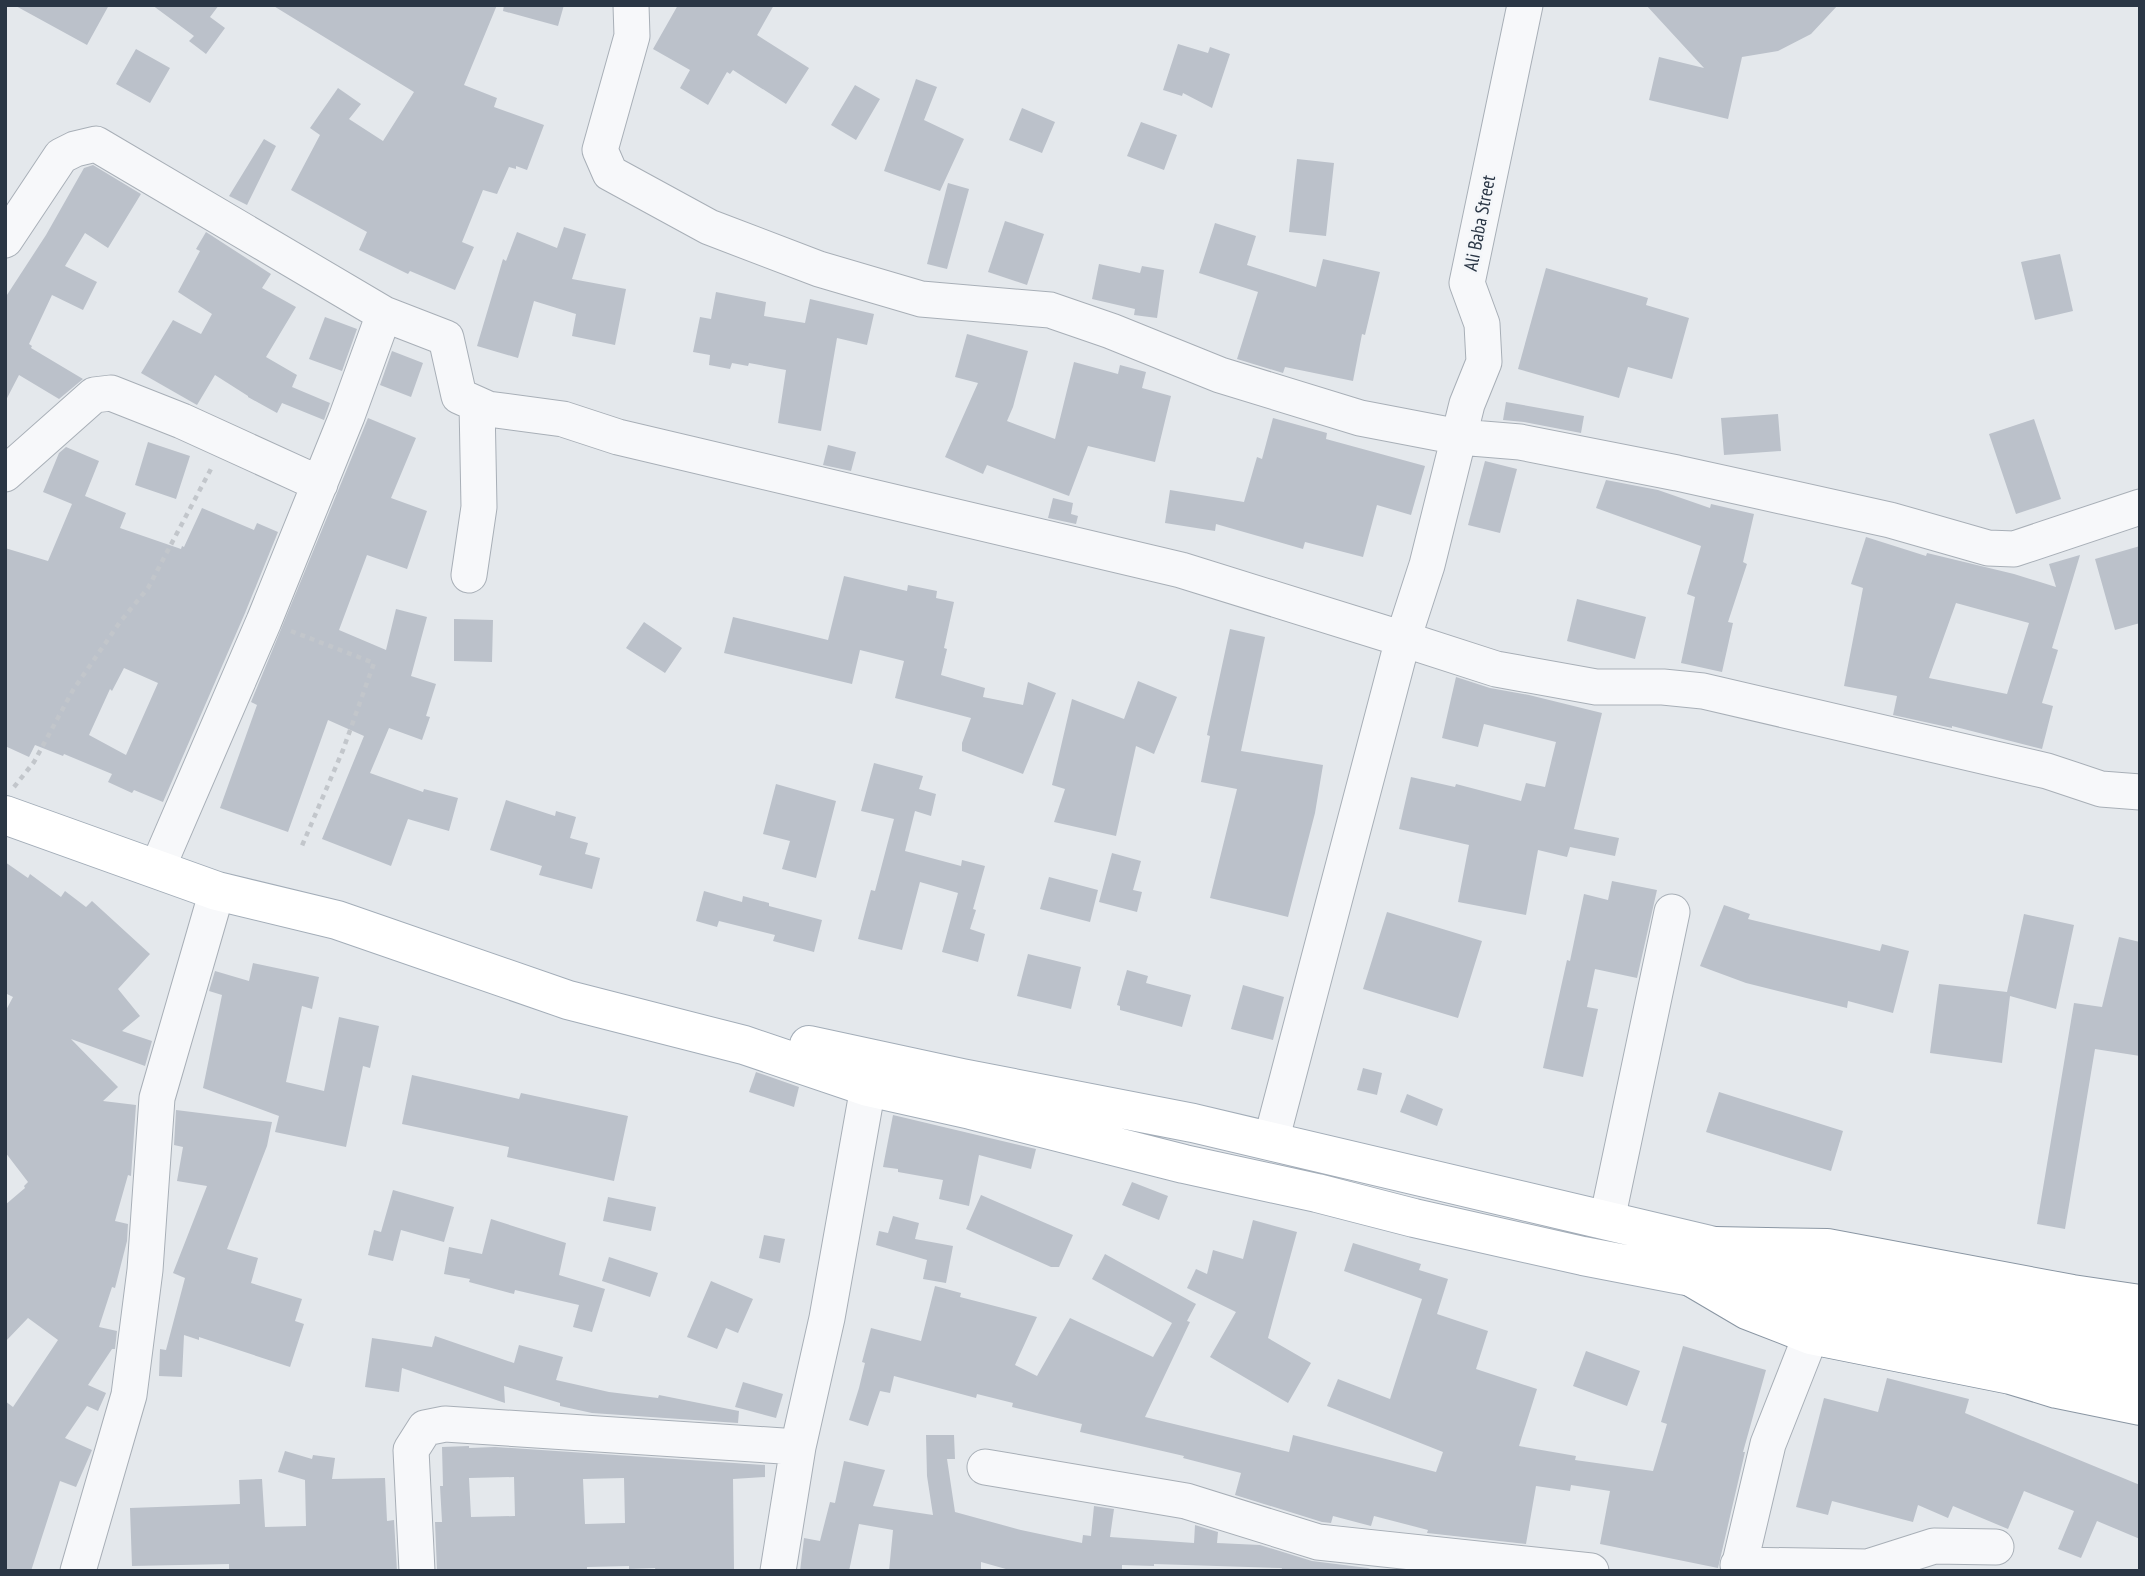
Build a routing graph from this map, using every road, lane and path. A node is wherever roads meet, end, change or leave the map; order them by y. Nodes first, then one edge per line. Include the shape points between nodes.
1 (631, 5) edge
2 (1525, 5) edge
3 (5, 240) edge
4 (384, 314) junction
5 (477, 404) junction
6 (1459, 438) junction
7 (225, 440) junction
8 (5, 474) edge
9 (320, 484) junction
10 (2140, 507) edge
11 (469, 575) dead end
12 (264, 621) junction
13 (1403, 639) junction
14 (2140, 792) edge
15 (8, 802) edge
16 (301, 848) dead end
17 (163, 855) junction
18 (217, 891) junction
19 (1672, 912) dead end
20 (865, 1072) junction
21 (1271, 1141) junction
22 (1607, 1220) junction
23 (1714, 1246) junction
24 (1691, 1277) junction
25 (2140, 1304) edge
26 (1811, 1335) junction
27 (2140, 1338) edge
28 (2140, 1369) edge
29 (2057, 1389) junction
30 (2140, 1406) edge
31 (2140, 1430) edge
32 (798, 1447) junction
33 (985, 1467) dead end
34 (1996, 1547) dead end
35 (1738, 1568) edge
36 (78, 1571) edge
37 (418, 1571) edge
38 (778, 1571) edge
39 (1591, 1571) edge

1 - 6 street via 632,36 600,150 610,173 709,227 819,269 921,299 1050,310 1287,397 1360,418
2 - 6 street, Ali Baba Street via 1467,283 1482,324 1484,362
3 - 4 street via 61,156 96,144
4 - 5 street via 446,338 459,397
4 - 9 street
5 - 11 street via 479,508
5 - 13 street via 563,419 618,437 1181,570
6 - 10 street via 1520,442 1677,473 1890,520 1988,548 2014,549
6 - 13 street, Ali Baba Street
7 - 8 street via 111,393 94,395
7 - 9 street
7 - 15 path via 148,588 73,690
9 - 12 street
12 - 16 path via 374,663
12 - 17 street
13 - 14 street via 1496,669 1596,687 1703,691 2047,771 2101,789
13 - 21 street, Ali Baba Street
15 - 17 main road
15 - 18 main road
17 - 20 main road via 567,985 742,1030
18 - 20 main road via 337,920 568,1000
18 - 36 street via 157,1098 145,1270 129,1395
19 - 22 street
20 - 21 main road via 962,1078
20 - 24 main road via 971,1110 1184,1164
20 - 32 street via 827,1318
21 - 22 main road
22 - 23 main road
23 - 25 main road via 1827,1248
23 - 27 main road via 1840,1279
24 - 26 main road via 1747,1310
24 - 28 main road via 1816,1301 1996,1345
26 - 29 main road
26 - 35 street via 1768,1444
29 - 30 main road
29 - 31 main road
32 - 37 street via 445,1424 425,1428 411,1450
32 - 38 street
33 - 39 street via 1185,1501 1318,1542
34 - 35 street via 1934,1546 1868,1567

